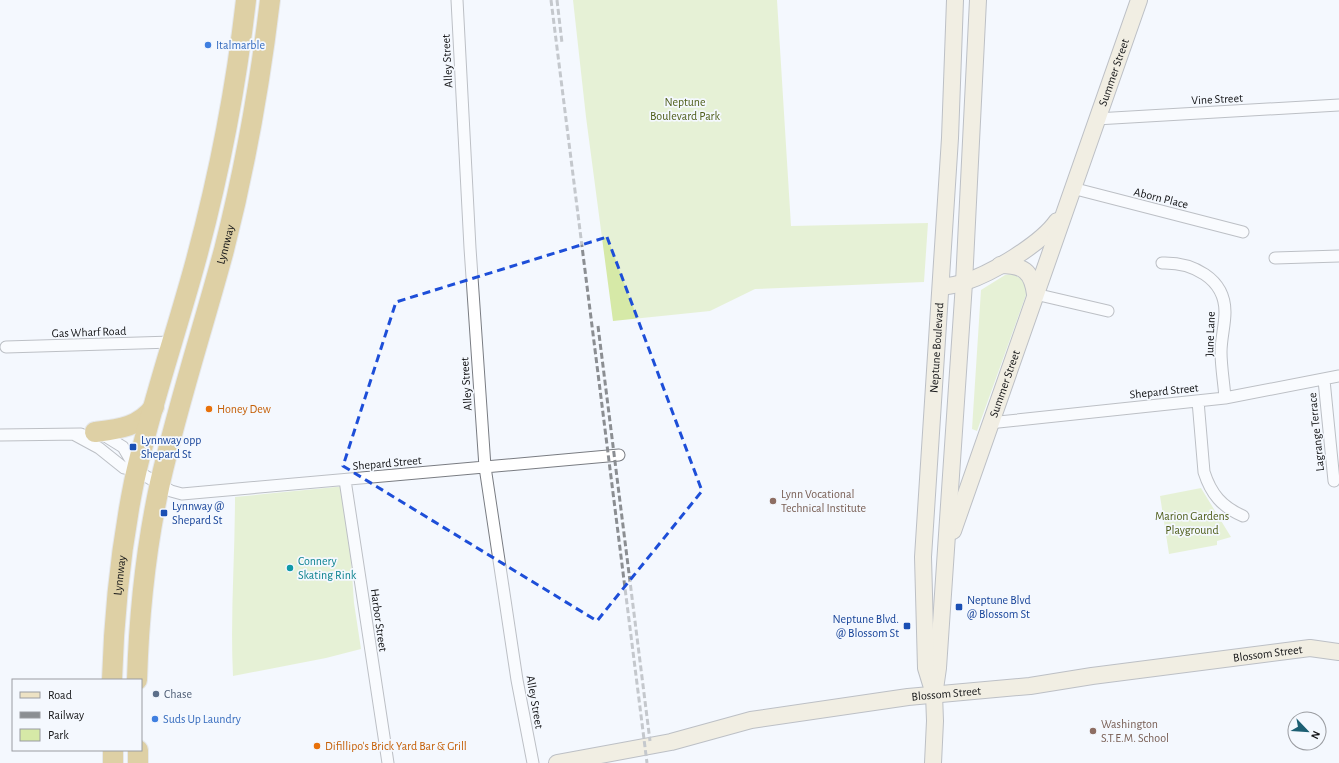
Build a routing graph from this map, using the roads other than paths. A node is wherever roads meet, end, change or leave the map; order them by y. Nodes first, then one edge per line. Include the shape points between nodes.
1 (246, 0) edge
2 (270, 0) edge
3 (457, 0) edge
4 (955, 0) edge
5 (978, 0) edge
6 (1139, 0) edge
7 (1339, 105) edge
8 (1096, 119) junction
9 (1072, 188) junction
10 (1063, 212) junction
11 (1243, 232) dead end
12 (1339, 256) edge
13 (1275, 258) dead end
14 (1162, 263) dead end
15 (1000, 264) junction
16 (964, 283) junction
17 (941, 287) junction
18 (1035, 294) junction
19 (1108, 311) dead end
20 (172, 342) junction
21 (6, 347) dead end
22 (1339, 376) edge
23 (1324, 380) junction
24 (1225, 398) junction
25 (1198, 401) junction
26 (155, 405) junction
27 (989, 423) junction
28 (95, 432) junction
29 (0, 435) edge
30 (75, 435) junction
31 (619, 455) dead end
32 (485, 467) junction
33 (137, 471) junction
34 (345, 480) junction
35 (1334, 481) dead end
36 (160, 485) junction
37 (1243, 516) dead end
38 (945, 555) junction
39 (1339, 652) edge
40 (112, 679) edge
41 (137, 679) edge
42 (934, 694) junction
43 (113, 751) edge
44 (138, 751) edge
45 (113, 763) edge
46 (138, 763) edge
47 (388, 763) edge
48 (533, 763) edge
49 (557, 763) edge
50 (933, 763) edge

1 - 20 highway, Lynnway via 235,81 219,163 196,260
2 - 36 highway, Lynnway via 257,94 238,191
3 - 32 street, Alley Street
4 - 17 street, Neptune Boulevard via 951,130
5 - 16 street, Neptune Boulevard
6 - 8 street, Summer Street
7 - 8 street, Vine Street
8 - 9 street, Summer Street
9 - 10 street, Summer Street
9 - 11 street, Aborn Place
10 - 15 street, Summer Street via 1045,235
10 - 18 street, Summer Street
12 - 13 street
14 - 24 street, June Lane via 1194,268 1220,290 1225,311 1221,352
15 - 16 street, Summer Street
15 - 18 street via 1020,267 1026,271 1034,283
16 - 17 street, Summer Street
16 - 38 street, Neptune Boulevard
17 - 42 street, Neptune Boulevard via 923,557 926,668
18 - 19 street
18 - 27 street, Summer Street
20 - 21 street, Gas Wharf Road
20 - 26 highway, Lynnway
22 - 23 street, Shepard Street
23 - 24 street, Shepard Street
23 - 35 street, Lagrange Terrace
24 - 25 street, Shepard Street
25 - 27 street, Shepard Street
25 - 37 street via 1204,472 1208,483 1222,504
26 - 28 highway via 146,416 126,428
26 - 33 highway, Lynnway
27 - 38 street, Summer Street
28 - 30 street
28 - 33 street via 106,435 123,447
29 - 30 street
30 - 33 street via 99,448 124,468
31 - 32 street, Shepard Street
32 - 34 street, Shepard Street
32 - 48 street, Alley Street via 517,680
33 - 36 street
33 - 40 highway, Lynnway via 120,577
34 - 36 street, Shepard Street via 182,494
34 - 47 street, Harbor Street
36 - 41 highway, Lynnway via 143,591
38 - 42 street, Neptune Boulevard
39 - 42 street, Blossom Street via 1310,648 1030,686
42 - 49 street, Blossom Street via 751,720 671,742
42 - 50 street, Neptune Boulevard
43 - 45 highway
44 - 46 highway

